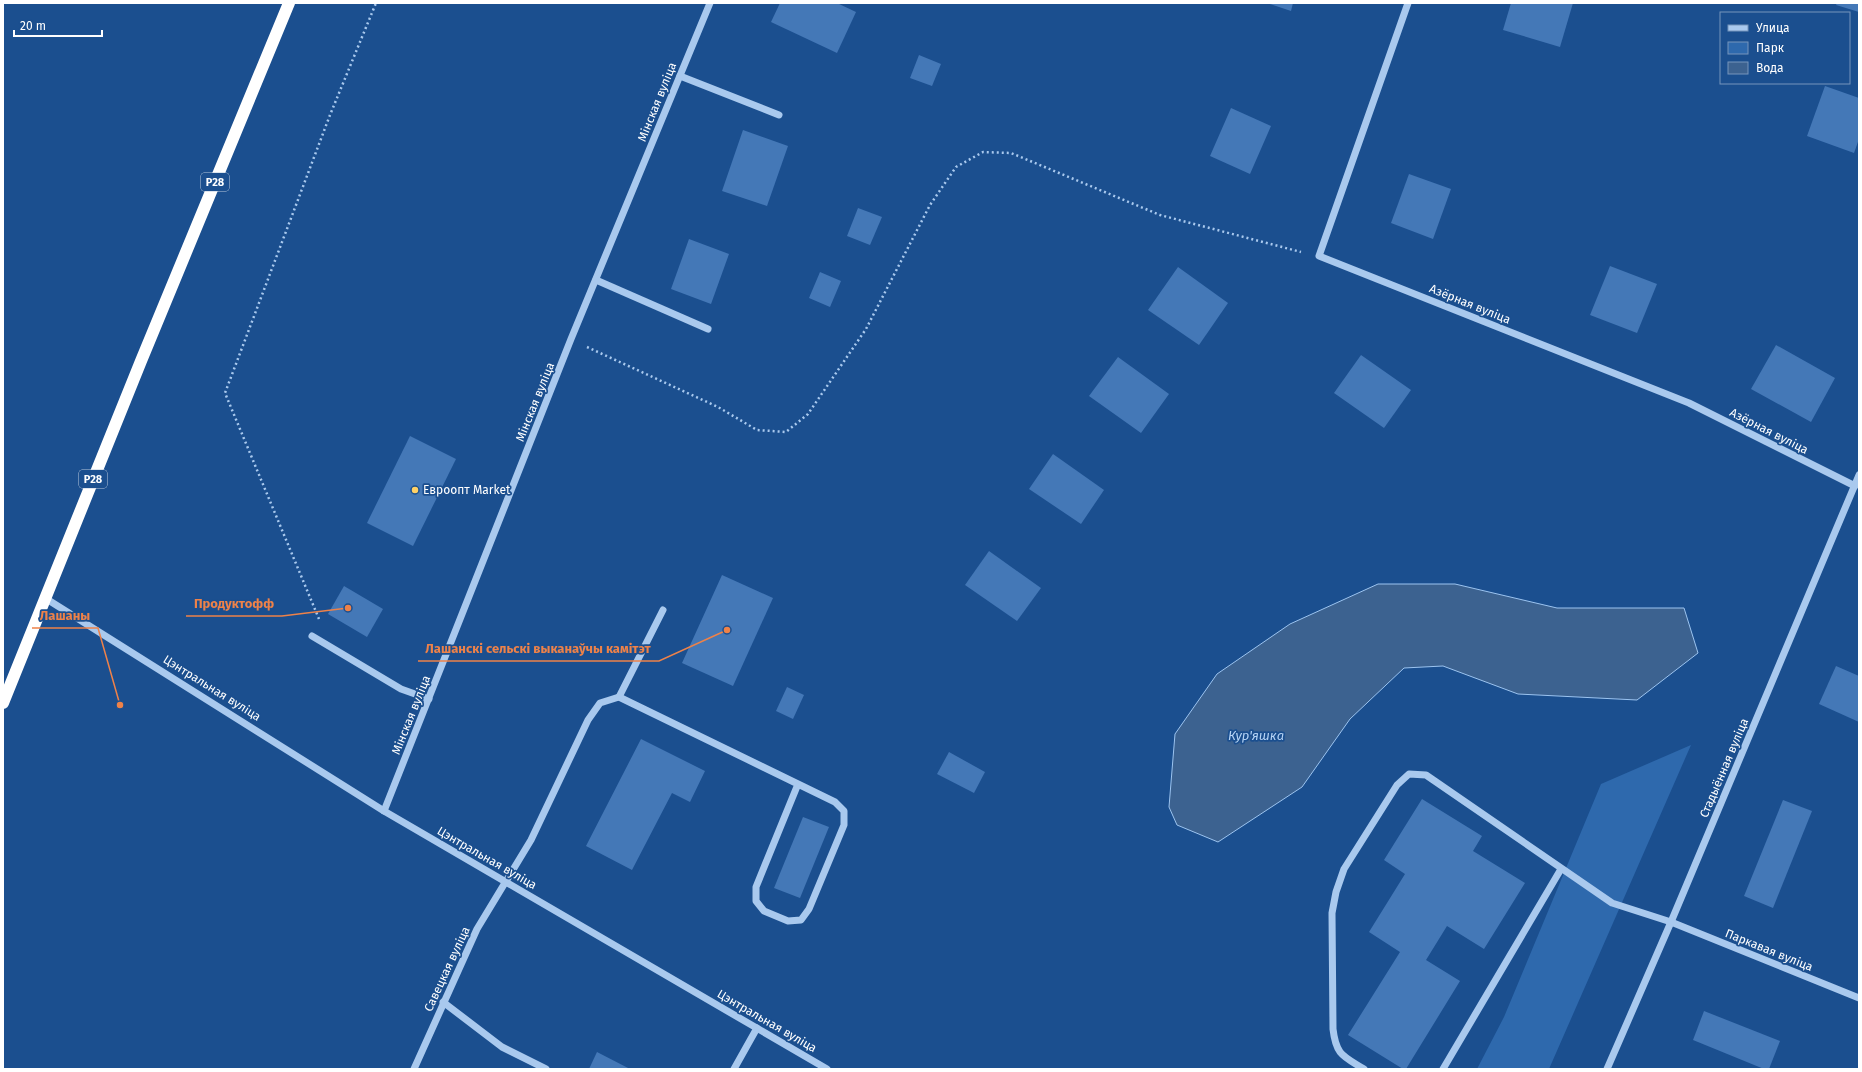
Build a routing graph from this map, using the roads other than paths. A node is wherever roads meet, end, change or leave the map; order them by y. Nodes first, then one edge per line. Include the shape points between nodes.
1 (290, 3) edge
2 (710, 3) edge
3 (1408, 3) edge
4 (680, 76) junction
5 (779, 115) dead end
6 (596, 280) junction
7 (708, 329) dead end
8 (1859, 475) edge
9 (1855, 486) junction
10 (45, 598) junction
11 (663, 610) dead end
12 (312, 636) road end
13 (619, 697) junction
14 (429, 699) junction
15 (3, 703) edge
16 (798, 784) junction
17 (384, 811) junction
18 (1561, 869) junction
19 (506, 881) junction
20 (1671, 922) junction
21 (1859, 998) edge
22 (443, 1002) junction
23 (757, 1028) junction
24 (414, 1069) edge
25 (546, 1069) edge
26 (734, 1069) edge
27 (827, 1069) edge
28 (1364, 1069) edge
29 (1443, 1069) edge
30 (1607, 1069) edge

1 - 10 highway, Р28
2 - 4 street, Мінская вуліца
3 - 9 street, Азёрная вуліца via 1319,256 1689,403
4 - 5 street
4 - 6 street, Мінская вуліца
6 - 7 street
6 - 14 street, Мінская вуліца
8 - 9 street, Стадыённая вуліца
9 - 20 street, Стадыённая вуліца
10 - 15 highway, Р28
10 - 17 street, Цэнтральная вуліца
11 - 13 street
12 - 14 street via 401,689
13 - 16 street
13 - 19 street, Савецкая вуліца via 600,703 588,720 531,840
14 - 17 street, Мінская вуліца
16 - 16 street via 835,802 844,811 844,825 809,909 801,920 788,921 764,911 756,901 756,887
17 - 19 street, Цэнтральная вуліца
18 - 20 street, Паркавая вуліца via 1612,903
18 - 28 street, Паркавая вуліца via 1426,775 1410,774 1397,784 1344,869 1332,913 1335,1045 1343,1056
18 - 29 street
19 - 22 street, Савецкая вуліца via 477,928
19 - 23 street, Цэнтральная вуліца
20 - 21 street, Паркавая вуліца
20 - 30 street, Стадыённая вуліца
22 - 24 street, Савецкая вуліца
22 - 25 street via 502,1046
23 - 26 street
23 - 27 street, Цэнтральная вуліца

